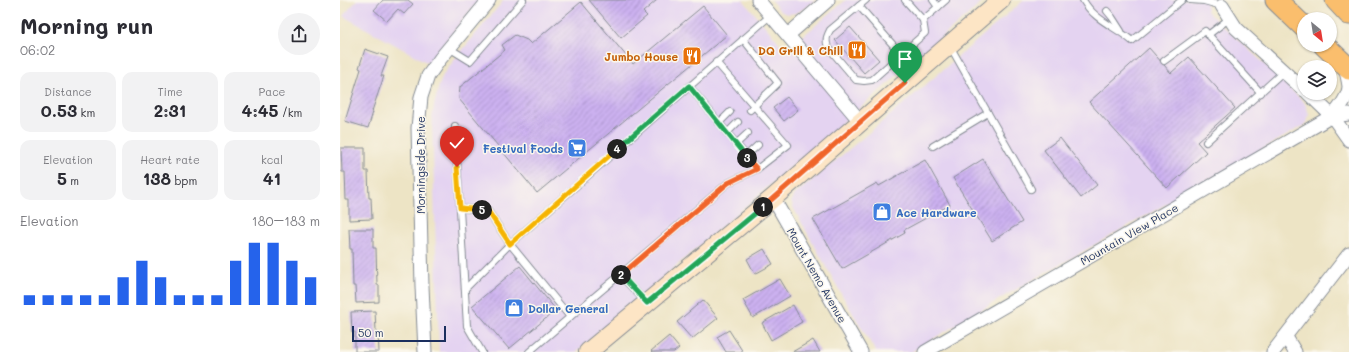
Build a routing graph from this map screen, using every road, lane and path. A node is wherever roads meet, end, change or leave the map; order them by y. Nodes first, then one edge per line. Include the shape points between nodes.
1 (489, 0) edge
2 (523, 0) edge
3 (758, 0) edge
4 (828, 0) edge
5 (866, 0) edge
6 (905, 0) edge
7 (933, 0) edge
8 (946, 0) edge
9 (1001, 0) edge
10 (1083, 0) edge
11 (1182, 0) edge
12 (1190, 0) edge
13 (1276, 0) edge
14 (1336, 0) edge
15 (860, 6) junction
16 (1222, 6) joint
17 (938, 7) junction
18 (1107, 11) dead end
19 (1349, 14) edge
20 (771, 15) junction
21 (1230, 18) junction
22 (923, 20) junction
23 (1297, 20) edge
24 (1121, 31) junction
25 (788, 35) junction
26 (1208, 35) junction
27 (742, 39) junction
28 (949, 45) junction
29 (449, 48) junction
30 (1332, 52) edge
31 (901, 54) junction
32 (716, 62) junction
33 (1164, 62) dead end
34 (1347, 66) edge
35 (1284, 71) junction
36 (1297, 83) edge
37 (689, 86) junction
38 (1261, 93) junction
39 (1315, 100) edge
40 (752, 108) junction
41 (730, 112) dead end
42 (988, 113) junction
43 (1349, 114) edge
44 (1332, 116) junction
45 (860, 121) junction
46 (738, 122) dead end
47 (719, 123) junction
48 (455, 126) dead end
49 (776, 131) junction
50 (748, 132) dead end
51 (727, 133) junction
52 (770, 135) dead end
53 (1349, 140) edge
54 (1206, 142) dead end
55 (736, 144) junction
56 (758, 145) dead end
57 (933, 146) dead end
58 (746, 156) junction
59 (757, 169) junction
60 (1031, 189) dead end
61 (773, 198) junction
62 (460, 208) junction
63 (510, 244) junction
64 (1349, 254) edge
65 (620, 275) junction
66 (465, 289) junction
67 (647, 303) junction
68 (570, 317) junction
69 (1286, 337) junction
70 (425, 352) edge
71 (482, 352) edge
72 (529, 352) edge
73 (588, 352) edge
74 (861, 352) edge
75 (925, 352) edge
76 (1273, 352) edge
77 (1295, 352) edge

1 - 29 street, Morningside Drive
2 - 29 lane via 470,61
3 - 20 street
4 - 25 street
5 - 15 lane
6 - 22 lane
7 - 17 lane
8 - 17 lane
9 - 28 main road
10 - 24 lane via 1088,9 1104,23
11 - 24 lane via 1132,41
12 - 16 lane
13 - 23 main road
14 - 19 main road
15 - 31 lane
15 - 31 lane via 830,30 826,42 856,80 872,80
16 - 21 street
17 - 22 lane
18 - 24 lane
20 - 25 street
20 - 27 lane
21 - 26 lane
21 - 35 street via 1236,28
22 - 31 lane via 925,33
25 - 45 street
26 - 33 lane via 1205,31
26 - 38 lane
27 - 32 lane
27 - 40 lane via 778,83
28 - 42 lane
28 - 45 main road
29 - 70 street, Morningside Drive via 428,76 421,97 418,128
30 - 34 main road
32 - 37 lane
32 - 40 lane
34 - 44 street, Mountain View Place via 1349,87 1338,110
35 - 36 street
35 - 38 lane
37 - 47 lane
37 - 63 lane
38 - 54 lane
39 - 44 street
40 - 49 lane
41 - 47 lane
42 - 57 lane
42 - 60 lane
43 - 44 street, Mountain View Place
44 - 53 street
44 - 75 street, Mountain View Place
45 - 61 main road
46 - 51 lane
47 - 51 lane
48 - 62 lane
49 - 52 lane
49 - 59 lane via 788,145
50 - 55 lane
51 - 55 lane
55 - 58 lane
56 - 58 lane
58 - 59 lane
59 - 65 lane via 728,183
61 - 67 main road
61 - 74 street, Mount Nemo Avenue
62 - 63 lane via 488,211
62 - 66 lane
63 - 66 lane
63 - 68 lane
64 - 69 street
65 - 67 lane
65 - 68 lane
66 - 71 lane via 467,326
67 - 73 main road
68 - 72 lane
69 - 76 street
69 - 77 street

